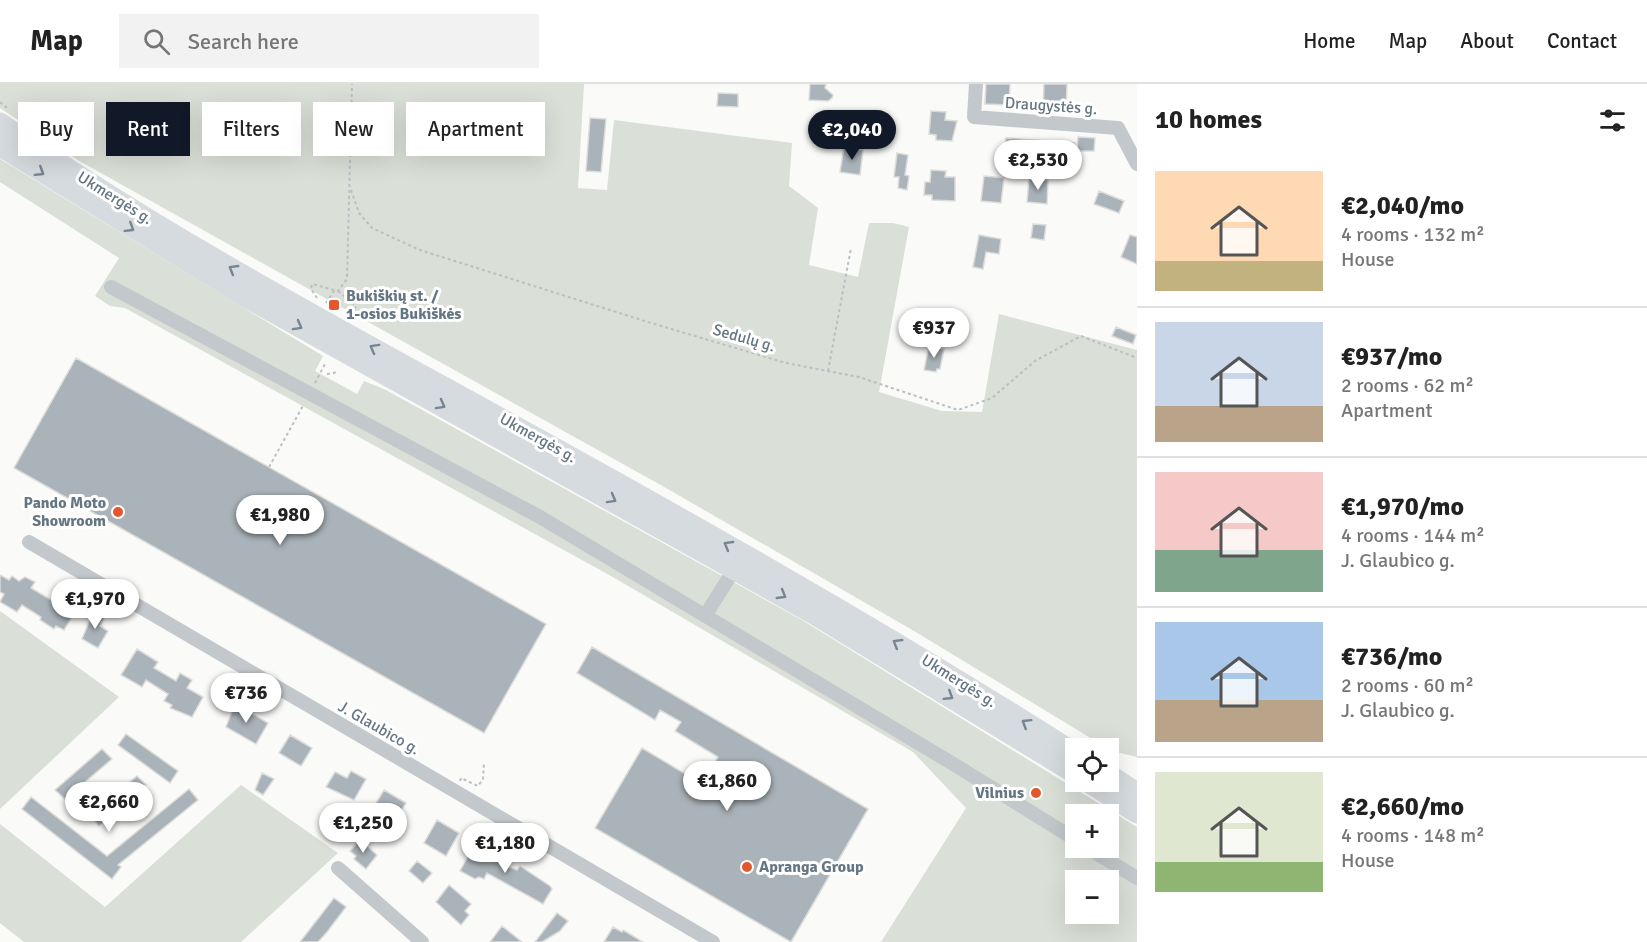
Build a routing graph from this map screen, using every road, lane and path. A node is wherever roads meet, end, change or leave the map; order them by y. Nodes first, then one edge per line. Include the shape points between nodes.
1 (352, 84) edge
2 (976, 84) edge
3 (0, 102) edge
4 (5, 116) edge
5 (0, 146) edge
6 (1137, 164) edge
7 (351, 190) junction
8 (851, 248) dead end
9 (111, 287) dead end
10 (336, 291) junction
11 (311, 295) dead end
12 (317, 299) junction
13 (353, 313) dead end
14 (1137, 358) edge
15 (326, 362) dead end
16 (828, 371) junction
17 (338, 372) dead end
18 (327, 374) dead end
19 (310, 393) junction
20 (269, 468) dead end
21 (29, 542) dead end
22 (735, 568) junction
23 (705, 616) junction
24 (1065, 747) edge
25 (484, 762) dead end
26 (1065, 767) edge
27 (1119, 781) edge
28 (454, 791) junction
29 (1104, 792) edge
30 (1137, 792) edge
31 (1137, 813) edge
32 (1065, 833) edge
33 (1104, 858) edge
34 (338, 868) dead end
35 (1137, 878) edge
36 (422, 942) edge
37 (713, 942) edge

1 - 7 path
2 - 6 street, Draugystės g. via 974,117 1118,128
3 - 4 path
24 -> 4 highway, Ukmergės g. via 722,541 244,276 82,178
5 -> 22 highway, Ukmergės g. via 163,249 264,307
7 - 10 path via 346,279
7 - 16 path, Sedulų g. via 359,213 372,228 420,250 786,363
8 - 16 path
9 - 19 street
10 - 12 path via 326,303
10 - 12 path via 312,284
10 - 13 path via 356,306
11 - 12 path
14 - 16 path, Sedulų g. via 1081,336 1035,361 992,398 958,410 859,377
15 - 19 path
17 - 18 path
19 - 20 path
19 - 23 street via 540,517
21 - 28 street, J. Glaubico g.
22 - 23 street
22 -> 26 highway, Ukmergės g.
23 - 32 street
25 - 28 path via 483,779 478,786 461,778
27 - 30 highway
28 - 37 street, J. Glaubico g.
29 - 31 highway
33 - 35 street
34 - 36 street

